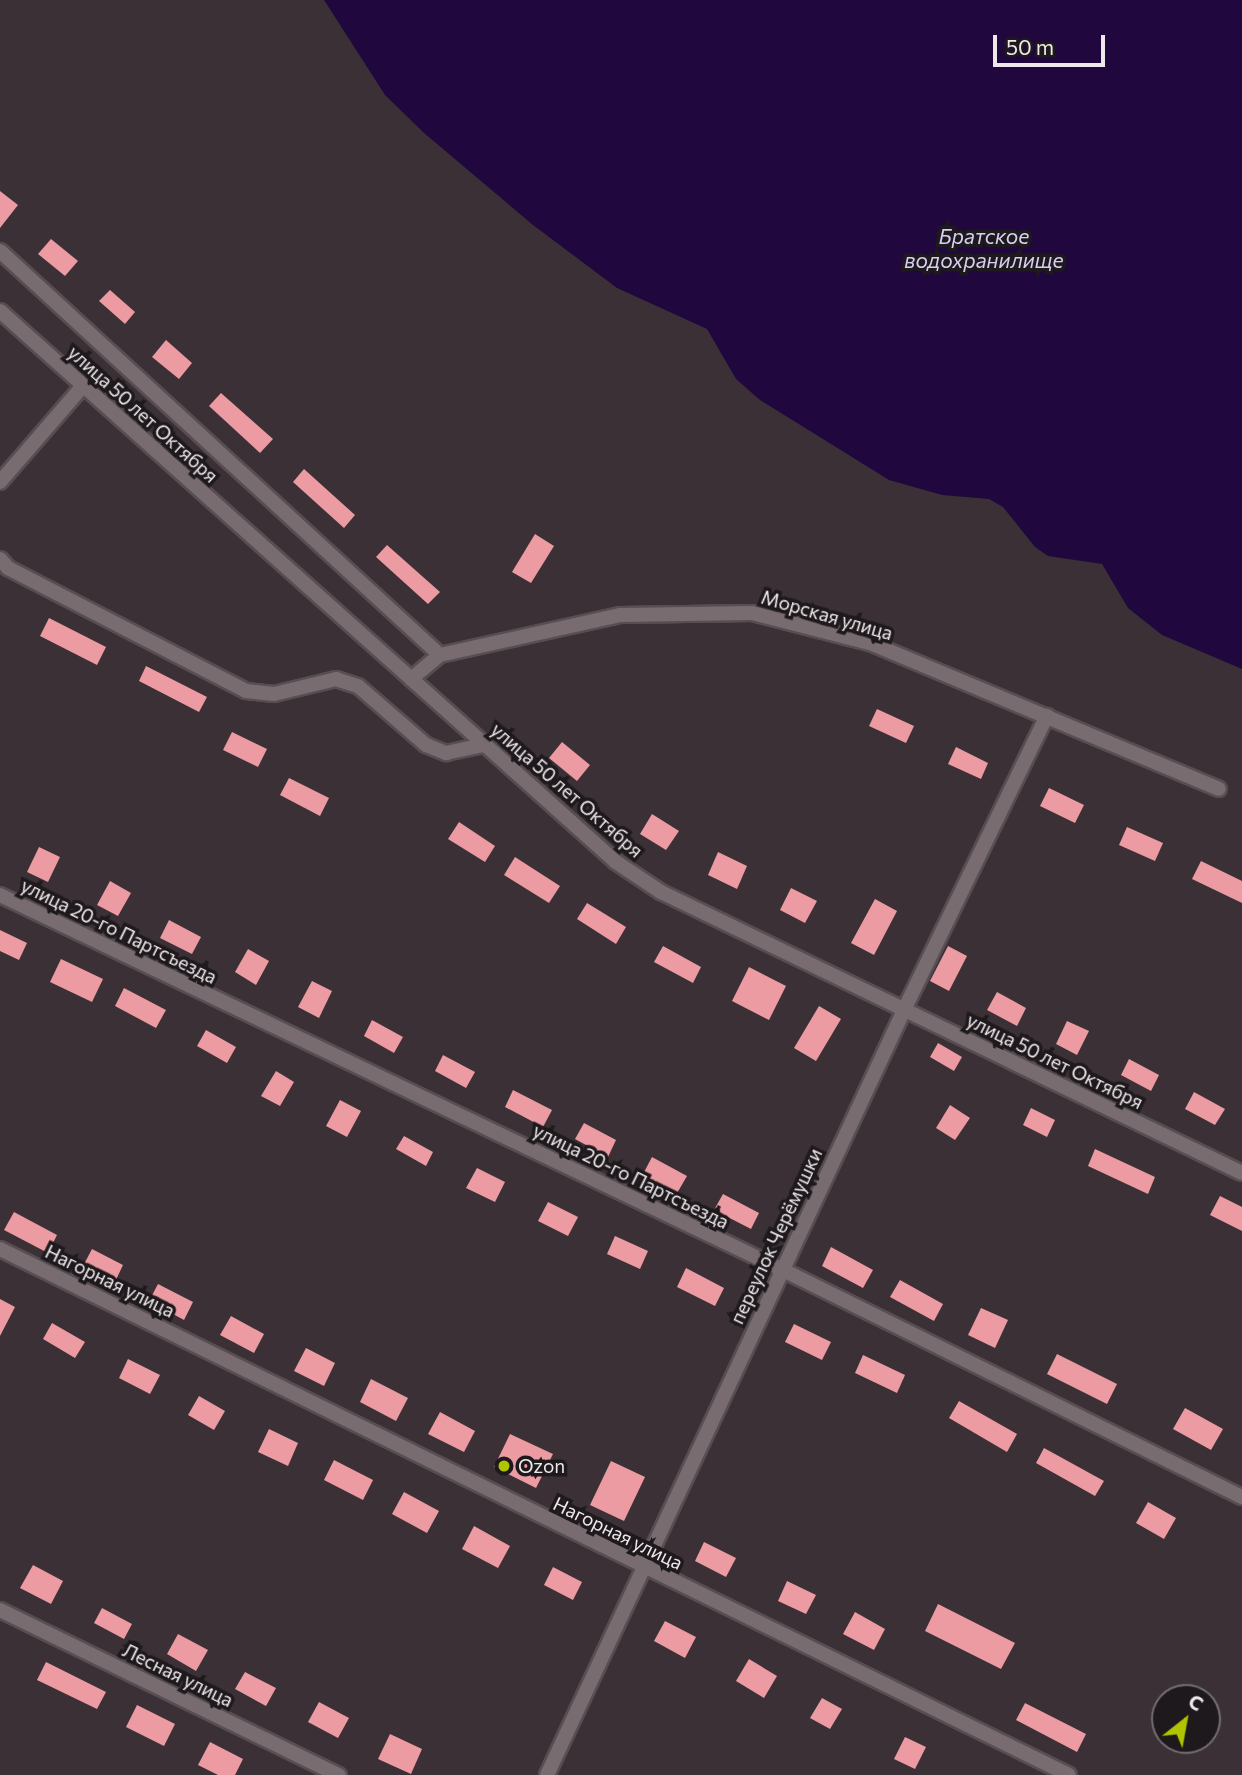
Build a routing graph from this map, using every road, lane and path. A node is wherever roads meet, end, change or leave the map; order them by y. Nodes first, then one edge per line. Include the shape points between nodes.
1 (0, 251) edge
2 (0, 312) edge
3 (83, 386) junction
4 (1, 479) edge
5 (0, 559) edge
6 (440, 655) junction
7 (411, 679) junction
8 (1047, 716) junction
9 (485, 745) junction
10 (1220, 789) dead end
11 (0, 895) edge
12 (904, 1010) junction
13 (1242, 1173) edge
14 (0, 1249) edge
15 (781, 1269) junction
16 (1242, 1497) edge
17 (641, 1566) junction
18 (0, 1610) edge
19 (339, 1775) edge
20 (547, 1775) edge
21 (1069, 1775) edge

1 - 6 street
2 - 3 street, улица 50 лет Октября
3 - 4 street
3 - 7 street, улица 50 лет Октября
5 - 9 street via 8,568 246,691 274,694 336,679 358,686 426,745 446,753
6 - 7 street, Морская улица
6 - 8 street, Морская улица via 620,615 752,613 870,643
7 - 9 street, улица 50 лет Октября
8 - 10 street, Морская улица
8 - 12 street, переулок Черёмушки
9 - 12 street, улица 50 лет Октября via 616,862 661,892
11 - 15 street, улица 20-го Партсъезда
12 - 13 street, улица 50 лет Октября
12 - 15 street, переулок Черёмушки
14 - 17 street, Нагорная улица
15 - 16 street, улица 20-го Партсъезда
15 - 17 street, переулок Черёмушки
17 - 20 street, переулок Черёмушки
17 - 21 street, Нагорная улица
18 - 19 street, Лесная улица

